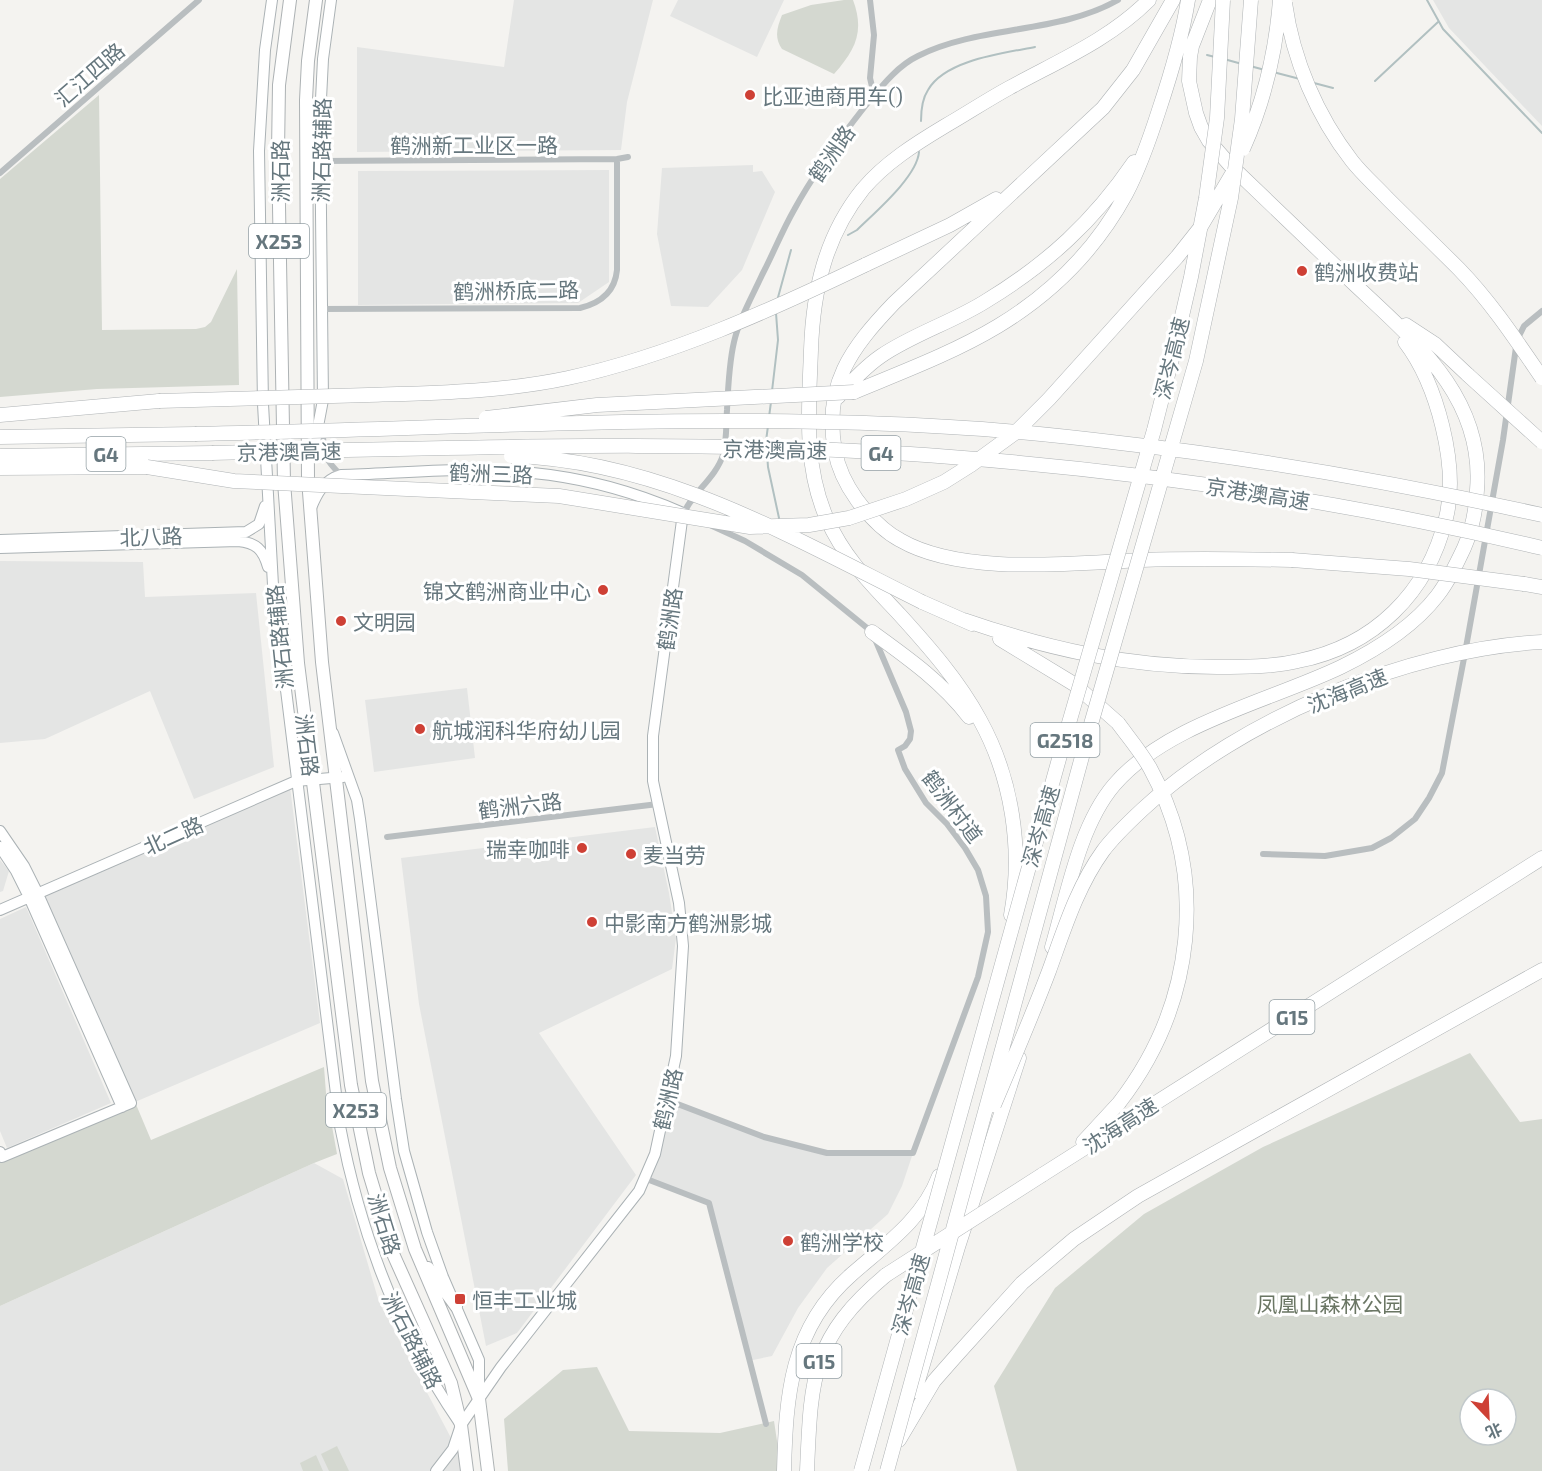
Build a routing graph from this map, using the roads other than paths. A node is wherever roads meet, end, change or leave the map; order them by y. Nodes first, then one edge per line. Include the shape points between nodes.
1 (199, 0) edge
2 (272, 0) edge
3 (290, 0) edge
4 (316, 0) edge
5 (331, 0) edge
6 (870, 0) edge
7 (1118, 0) edge
8 (1149, 0) edge
9 (1173, 0) edge
10 (1188, 0) edge
11 (1210, 0) edge
12 (1223, 0) edge
13 (1251, 0) edge
14 (1282, 0) edge
15 (874, 95) junction
16 (1152, 132) junction
17 (628, 157) dead end
18 (306, 159) junction
19 (617, 159) junction
20 (320, 161) junction
21 (0, 172) edge
22 (1021, 184) junction
23 (320, 213) junction
24 (1379, 308) junction
25 (321, 309) junction
26 (1542, 311) edge
27 (1542, 378) edge
28 (323, 400) junction
29 (833, 403) junction
30 (0, 414) edge
31 (385, 429) junction
32 (0, 437) edge
33 (1542, 442) edge
34 (212, 453) junction
35 (0, 456) edge
36 (0, 468) edge
37 (341, 475) junction
38 (308, 479) junction
39 (267, 484) junction
40 (311, 508) junction
41 (683, 513) junction
42 (1542, 515) edge
43 (0, 540) edge
44 (1542, 548) edge
45 (0, 549) edge
46 (273, 585) junction
47 (1542, 587) edge
48 (964, 620) junction
49 (872, 632) junction
50 (1542, 642) edge
51 (329, 721) junction
52 (999, 765) junction
53 (349, 776) junction
54 (336, 777) junction
55 (312, 779) junction
56 (296, 781) junction
57 (658, 804) junction
58 (0, 831) edge
59 (387, 837) dead end
60 (0, 847) edge
61 (1263, 854) dead end
62 (1542, 858) edge
63 (34, 896) junction
64 (0, 910) edge
65 (1542, 970) edge
66 (667, 1100) junction
67 (0, 1152) edge
68 (971, 1162) junction
69 (1042, 1175) junction
70 (644, 1178) junction
71 (415, 1249) junction
72 (456, 1306) junction
73 (479, 1399) junction
74 (766, 1424) dead end
75 (461, 1425) junction
76 (899, 1440) junction
77 (436, 1471) edge
78 (467, 1471) edge
79 (488, 1471) edge
80 (784, 1471) edge
81 (807, 1471) edge
82 (861, 1471) edge
83 (889, 1471) edge

1 - 21 street, 汇江四路
2 - 39 street, 洲石路辅路 via 259,151
3 - 55 main road, 洲石路 / X253 via 279,85 278,140 284,482 298,663
4 - 18 main road, 洲石路 / X253 via 308,61
5 - 20 street, 洲石路辅路 via 323,59
6 - 15 street via 874,35 870,78
7 - 15 street, 鹤洲路 via 1070,18 975,37 919,55 903,64
8 - 52 highway via 1104,37 920,141 882,170 839,223 818,281 811,342 809,440 819,499 855,566 962,690
9 - 22 highway via 1142,55 1110,99
10 - 16 highway via 1174,66
11 - 24 highway via 1192,46 1189,69 1196,113 1209,141
12 - 82 highway, 深岑高速 / G2518, bridge via 1217,118 1206,198 1170,366
13 - 68 highway, 深岑高速 / G2518, bridge via 1242,119 1231,198 1196,361
14 - 27 highway, bridge via 1304,74 1335,137 1354,163 1487,301
14 - 36 highway, bridge via 1257,114 1232,173 1200,228 1015,433 962,471 906,499 849,518 809,525 750,527 559,496 234,481 147,467
15 - 41 street, 鹤洲路 via 793,210 743,315 734,342 722,456
16 - 29 highway via 1116,188 1056,252 985,302 880,356
16 - 31 highway, bridge via 1134,177 1110,220 1050,288 970,341 854,392 597,405
17 - 19 street, 鹤洲新工业区一路
18 - 23 street
18 - 38 main road, 洲石路 / X253
19 - 20 street, 鹤洲新工业区一路
19 - 25 street, 鹤洲桥底二路 via 616,283 589,306
20 - 23 street, 洲石路辅路
22 - 29 highway via 871,327 840,375
22 - 30 highway, bridge via 950,225 781,303 696,338 566,378 473,391 159,401
23 - 25 street, 洲石路辅路
24 - 33 highway, bridge via 1435,344
24 - 48 highway via 1422,365 1431,387 1450,482 1447,514 1432,560 1416,588 1381,623 1344,646 1308,659 1264,666 1208,667 1163,666 1092,656
24 - 76 highway via 1442,372 1466,417 1476,447 1479,474 1468,539 1438,596 1394,636 1341,666 1219,716 1163,745 1115,783 1099,804 1077,861 1006,1103
25 - 28 street, 洲石路辅路
26 - 61 street via 1524,327 1518,340 1442,773 1415,819 1372,848 1325,856
28 - 37 street via 325,455
28 - 38 street, 洲石路辅路
29 - 47 highway, bridge via 836,458 853,494 881,527 924,551 972,562 1009,564 1292,560 1409,569
31 - 32 highway, 京港澳高速 / G4, bridge
31 - 42 highway, 京港澳高速 / G4, bridge via 617,422 952,427 1072,437 1267,462 1392,483
34 - 35 highway, 京港澳高速 / G4
34 - 44 highway, 京港澳高速 / G4, bridge via 605,446 951,457 1167,480 1307,500
34 - 48 highway, bridge via 321,460 525,456 607,468 680,488 736,510
37 - 40 street via 328,481
37 - 41 street, 鹤洲三路 via 532,472 595,483
38 - 40 main road, 洲石路 / X253
39 - 43 street, 北八路 via 262,518 246,532
39 - 46 street, 洲石路辅路
40 - 51 main road, 洲石路 / X253
41 - 49 street, 鹤洲村道 via 745,541 802,575
41 - 57 street, 鹤洲路 via 653,736 653,781
45 - 46 street, 北八路 via 250,543 262,552
46 - 56 street, 洲石路辅路
48 - 69 highway, bridge via 1074,684 1118,723 1149,767 1171,815 1184,870 1188,901 1183,961 1167,1018 1145,1066 1091,1135
49 - 52 highway via 944,687 972,720
49 - 66 street, 鹤洲村道 via 911,731 910,740 898,750 905,769 926,803 965,848 978,870 986,896 988,932 978,977 914,1154 827,1153 764,1137
50 - 68 highway, 沈海高速, bridge via 1488,647 1427,661 1338,692 1227,747 1149,803 1102,852 1068,916
51 - 53 street
51 - 54 main road, 洲石路 / X253
52 - 80 highway via 1014,828 1014,899 938,1178 915,1217 850,1276 828,1300 809,1330 789,1386
53 - 54 street, 北二路
53 - 72 street via 362,830 404,1151 427,1232
54 - 55 street, 北二路
54 - 71 main road, 洲石路 / X253 via 372,1081 390,1168
55 - 56 street, 北二路
55 - 75 main road, 洲石路 / X253 via 351,1085 369,1173 394,1256 451,1383
56 - 63 street, 北二路
56 - 75 street, 洲石路辅路 via 349,1177 383,1279 414,1350
57 - 59 street, 鹤洲六路
57 - 66 street, 鹤洲路 via 679,903 683,945 676,1056
58 - 63 street via 24,866
60 - 63 street
62 - 69 highway, 沈海高速 / G15
63 - 64 street, 北二路
63 - 67 street via 126,1105 2,1157
65 - 76 highway via 1138,1196 1074,1239 1022,1283 934,1381
66 - 70 street, 鹤洲路 via 655,1154
68 - 83 highway, 深岑高速, bridge
69 - 81 highway, 沈海高速 / G15, bridge via 886,1275 846,1314 829,1337 811,1392
70 - 73 street, 鹤洲路 via 639,1191
70 - 74 street via 709,1203
71 - 72 main road
71 - 73 main road, 洲石路 / X253
72 - 73 street via 479,1360
73 - 75 street, 鹤洲路
73 - 79 main road, 洲石路 / X253
75 - 77 street, 鹤洲路 via 453,1449
75 - 78 main road, 洲石路 / X253
76 - 83 highway

